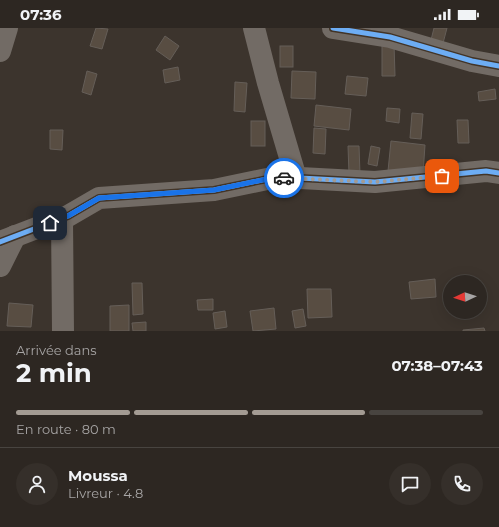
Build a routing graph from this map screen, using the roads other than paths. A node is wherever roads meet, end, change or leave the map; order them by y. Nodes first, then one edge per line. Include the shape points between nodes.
1 (8, 28) edge
2 (254, 28) edge
3 (333, 28) edge
4 (412, 36) edge
5 (0, 51) edge
6 (499, 66) edge
7 (499, 173) edge
8 (296, 178) junction
9 (62, 219) junction
10 (7, 239) edge
11 (0, 266) edge
12 (63, 331) edge

1 - 5 street
2 - 8 street
3 - 4 street via 390,36
4 - 6 street via 472,61
7 - 8 street via 486,171 375,182
8 - 9 street via 272,178 214,190 99,198
9 - 10 street
9 - 12 street
10 - 11 street

